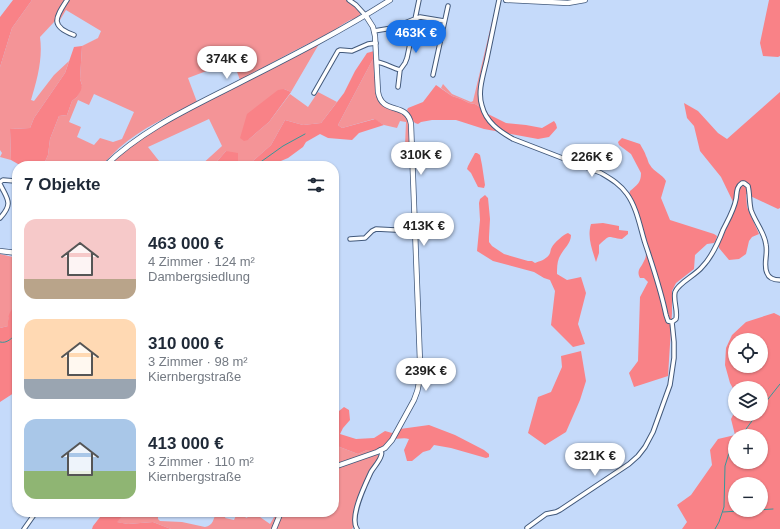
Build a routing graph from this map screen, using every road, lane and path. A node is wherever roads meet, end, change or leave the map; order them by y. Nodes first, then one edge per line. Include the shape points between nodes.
1 (67, 0) edge
2 (350, 0) edge
3 (390, 0) edge
4 (419, 0) edge
5 (499, 0) edge
6 (506, 0) edge
7 (585, 0) edge
8 (448, 6) dead end
9 (366, 16) junction
10 (416, 18) junction
11 (444, 21) junction
12 (374, 31) junction
13 (74, 35) dead end
14 (376, 44) junction
15 (377, 62) junction
16 (400, 70) junction
17 (433, 75) dead end
18 (398, 87) dead end
19 (314, 93) dead end
20 (111, 161) edge
21 (12, 181) edge
22 (0, 183) edge
23 (0, 218) edge
24 (415, 231) junction
25 (350, 238) dead end
26 (0, 251) edge
27 (12, 252) edge
28 (780, 280) edge
29 (672, 322) junction
30 (380, 450) junction
31 (339, 465) edge
32 (32, 517) edge
33 (279, 517) edge
34 (527, 528) dead end
35 (24, 529) edge
36 (274, 529) edge
37 (357, 529) edge

1 - 13 street via 56,21 60,28
2 - 9 street
3 - 9 street
4 - 10 street
5 - 29 street via 481,85 480,100 483,111 490,122 505,134 601,174 622,187 634,207 654,267 667,319
6 - 7 street via 568,3
8 - 11 street
9 - 12 street
9 - 20 street via 161,123
10 - 11 street
10 - 12 street via 392,28
10 - 16 street via 405,63
11 - 17 street
12 - 14 street
14 - 15 street
14 - 19 street via 368,44 352,51 338,51
15 - 16 street
15 - 24 street via 380,99 387,106 406,113 411,121
16 - 18 street
21 - 22 street via 3,180
22 - 23 street via 5,191 8,206
24 - 25 street via 376,229 365,238
24 - 30 street via 419,388 392,440
26 - 27 street
28 - 29 street via 771,278 767,273 766,242 751,211 748,186 742,183 738,186 735,203 708,259 700,270 677,289 677,316
29 - 34 street via 674,358 670,385 653,432 641,452 629,464 560,510 546,514
30 - 31 street
30 - 37 street via 381,456 371,472 358,504 355,521
32 - 35 street
33 - 36 street

